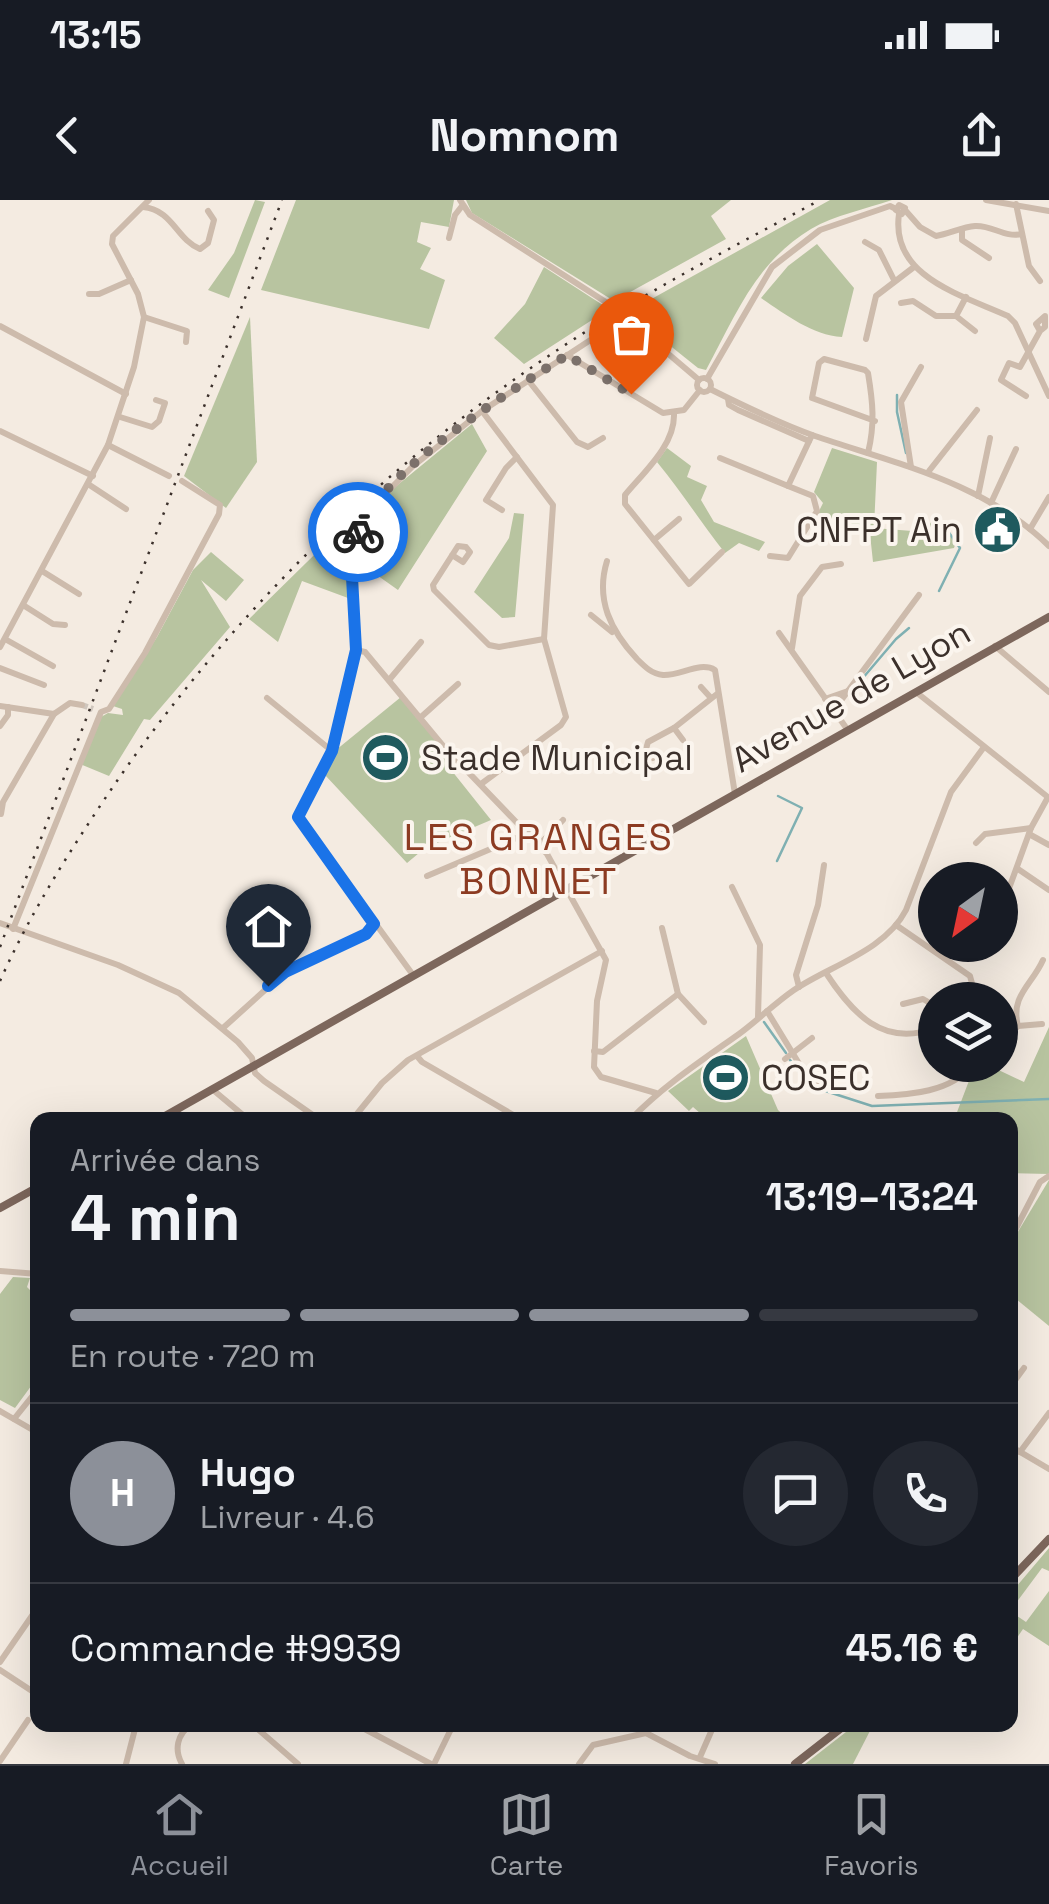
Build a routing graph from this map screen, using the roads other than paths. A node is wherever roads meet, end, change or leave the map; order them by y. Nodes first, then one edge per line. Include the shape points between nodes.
1 (149, 200) edge
2 (986, 200) edge
3 (461, 203) edge
4 (1016, 204) junction
5 (142, 207) junction
6 (902, 208) edge
7 (1049, 210) edge
8 (208, 211) dead end
9 (962, 229) junction
10 (1022, 234) junction
11 (449, 238) dead end
12 (865, 242) dead end
13 (989, 258) dead end
14 (914, 267) junction
15 (131, 280) junction
16 (894, 280) junction
17 (1040, 281) dead end
18 (89, 294) dead end
19 (966, 298) junction
20 (901, 304) dead end
21 (956, 316) junction
22 (144, 317) junction
23 (624, 318) junction
24 (0, 326) edge
25 (1040, 330) dead end
26 (976, 331) dead end
27 (866, 340) dead end
28 (186, 342) dead end
29 (1028, 352) junction
30 (567, 355) junction
31 (921, 367) dead end
32 (528, 380) junction
33 (702, 383) junction
34 (126, 394) junction
35 (1026, 396) dead end
36 (1049, 396) edge
37 (156, 400) dead end
38 (977, 410) dead end
39 (482, 411) junction
40 (674, 414) junction
41 (120, 418) junction
42 (874, 421) junction
43 (0, 431) edge
44 (603, 438) dead end
45 (810, 438) junction
46 (990, 438) dead end
47 (108, 445) junction
48 (1016, 449) dead end
49 (868, 454) junction
50 (518, 457) junction
51 (720, 458) dead end
52 (911, 466) junction
53 (929, 471) junction
54 (169, 476) dead end
55 (90, 480) junction
56 (182, 481) dead end
57 (788, 486) junction
58 (978, 496) junction
59 (1049, 497) edge
60 (991, 503) junction
61 (126, 508) dead end
62 (502, 510) dead end
63 (678, 520) dead end
64 (1030, 528) junction
65 (654, 540) junction
66 (1049, 546) edge
67 (722, 552) dead end
68 (452, 555) dead end
69 (770, 556) dead end
70 (607, 561) dead end
71 (842, 564) dead end
72 (42, 571) junction
73 (79, 594) dead end
74 (919, 595) dead end
75 (23, 606) junction
76 (590, 615) dead end
77 (1049, 617) edge
78 (65, 625) dead end
79 (778, 634) dead end
80 (616, 635) junction
81 (544, 639) junction
82 (421, 642) dead end
83 (2, 643) edge
84 (995, 646) junction
85 (792, 648) junction
86 (356, 650) junction
87 (52, 666) dead end
88 (0, 668) edge
89 (389, 680) junction
90 (458, 684) dead end
91 (44, 685) dead end
92 (701, 687) dead end
93 (848, 692) junction
94 (915, 692) junction
95 (1049, 692) edge
96 (714, 696) junction
97 (268, 698) dead end
98 (826, 699) junction
99 (82, 705) tunnel mouth
100 (4, 707) edge
101 (834, 710) junction
102 (54, 714) junction
103 (421, 717) junction
104 (0, 726) edge
105 (674, 728) junction
106 (847, 729) junction
107 (683, 740) dead end
108 (984, 747) junction
109 (332, 751) junction
110 (653, 758) dead end
111 (481, 784) junction
112 (734, 794) junction
113 (1048, 799) edge
114 (1, 814) edge
115 (563, 820) dead end
116 (1030, 831) junction
117 (528, 833) junction
118 (976, 843) dead end
119 (539, 844) junction
120 (1049, 845) edge
121 (824, 865) dead end
122 (1018, 870) joint
123 (427, 876) dead end
124 (732, 887) dead end
125 (568, 888) junction
126 (1049, 890) edge
127 (0, 923) edge
128 (374, 924) junction
129 (896, 925) junction
130 (662, 928) dead end
131 (13, 929) junction
132 (602, 951) junction
133 (1043, 960) dead end
134 (826, 973) junction
135 (412, 976) junction
136 (972, 982) edge
137 (798, 986) junction
138 (678, 994) junction
139 (918, 1000) edge
140 (1018, 1000) edge
141 (904, 1004) dead end
142 (767, 1011) junction
143 (758, 1018) junction
144 (704, 1022) dead end
145 (1042, 1024) dead end
146 (1018, 1026) edge
147 (223, 1028) junction
148 (918, 1032) edge
149 (812, 1038) dead end
150 (594, 1051) junction
151 (417, 1056) junction
152 (788, 1056) junction
153 (253, 1066) junction
154 (838, 1074) dead end
155 (949, 1082) edge
156 (212, 1090) junction
157 (656, 1093) junction
158 (878, 1096) dead end
159 (175, 1110) joint
160 (172, 1112) edge
161 (239, 1112) edge
162 (308, 1112) edge
163 (358, 1112) edge
164 (508, 1112) edge
165 (638, 1112) edge
166 (1049, 1176) edge
167 (30, 1191) edge
168 (0, 1208) edge
169 (1018, 1225) edge
170 (0, 1271) edge
171 (30, 1273) edge
172 (1024, 1368) dead end
173 (1018, 1376) edge
174 (30, 1396) edge
175 (1049, 1413) edge
176 (7, 1415) edge
177 (0, 1426) edge
178 (30, 1428) edge
179 (1020, 1452) joint
180 (1049, 1470) edge
181 (1049, 1538) edge
182 (1018, 1571) edge
183 (30, 1623) edge
184 (0, 1662) edge
185 (0, 1670) edge
186 (30, 1690) edge
187 (28, 1720) dead end
188 (134, 1732) edge
189 (185, 1732) edge
190 (262, 1732) edge
191 (370, 1732) edge
192 (449, 1732) edge
193 (646, 1732) edge
194 (650, 1732) edge
195 (652, 1732) edge
196 (710, 1732) edge
197 (836, 1732) edge
198 (4, 1748) edge
199 (649, 1748) dead end
200 (695, 1756) junction
201 (0, 1761) edge
202 (126, 1764) edge
203 (182, 1764) edge
204 (298, 1764) edge
205 (432, 1764) edge
206 (579, 1764) edge
207 (686, 1764) edge
208 (715, 1764) edge
209 (795, 1764) edge

1 - 5 street
2 - 4 street
3 - 11 street
3 - 23 street
4 - 7 street
4 - 10 street
5 - 8 street via 164,212 200,249 214,220
5 - 15 street via 113,236
6 - 9 street via 930,234
6 - 14 street via 897,232
6 - 33 street via 890,206 820,230 772,267
9 - 10 street
9 - 13 street via 962,240
10 - 17 street
12 - 16 street via 879,250
14 - 16 street
14 - 19 street
15 - 18 street
15 - 22 street
16 - 27 street via 876,296
19 - 21 street
19 - 29 street via 1008,316
20 - 21 street via 914,301 936,316
21 - 26 street
22 - 28 street via 187,331
22 - 34 street
23 - 30 street
23 - 33 street
24 - 34 street
25 - 29 street
29 - 35 street via 1020,367 1009,363 1001,380
29 - 36 street
30 - 32 street
30 - 40 street
31 - 52 street via 901,402
32 - 39 street
32 - 44 street via 577,442 588,447
33 - 40 street via 692,403
33 - 45 street
34 - 41 street
37 - 41 street via 165,404 152,427
38 - 53 street
39 - 50 street
39 - 86 street via 386,491 361,524 351,559
40 - 65 street via 667,440 623,498
41 - 47 street
42 - 42 street via 865,370 819,363 812,398
42 - 49 street
43 - 55 street
45 - 49 street
45 - 57 street
46 - 58 street
47 - 54 street
47 - 55 street
48 - 60 street
49 - 52 street
50 - 62 street via 486,500
50 - 81 street via 555,512
51 - 57 street
52 - 53 street
53 - 58 street
55 - 61 street
55 - 72 street
56 - 131 street via 220,505 219,514 145,653 109,709 97,711
57 - 69 street via 813,496 817,511 788,558
58 - 60 street
59 - 64 street
60 - 64 street
63 - 65 street
64 - 66 street
65 - 67 street via 690,584
68 - 81 street via 434,590 489,645
70 - 80 street via 602,594
71 - 85 street via 822,567 802,592
72 - 73 street
72 - 75 street
74 - 93 street
75 - 78 street
75 - 83 street
76 - 80 street
77 - 84 main road, Avenue de Lyon
79 - 85 street
80 - 96 street via 655,674 711,666
81 - 111 street via 566,717
82 - 89 street
83 - 87 street
84 - 94 main road, Avenue de Lyon
84 - 95 street
85 - 98 street
86 - 89 street
86 - 109 street
88 - 91 street
89 - 103 street
90 - 103 street
92 - 96 street
93 - 98 street
93 - 101 street
94 - 106 main road, Avenue de Lyon
94 - 108 street
96 - 105 street
96 - 112 street
97 - 109 street
98 - 101 street
99 - 102 street via 70,703
100 - 102 street
100 - 104 street via 8,715
101 - 106 street
102 - 114 street
103 - 111 street
105 - 107 street
105 - 110 street via 648,742
106 - 112 main road, Avenue de Lyon
108 - 113 street
108 - 129 street via 951,792
109 - 128 street via 298,817
111 - 117 street
112 - 125 main road, Avenue de Lyon
113 - 116 street
115 - 119 street
116 - 118 street via 985,834
116 - 120 street
116 - 122 street
117 - 119 street
117 - 123 street
119 - 125 street
121 - 137 street
122 - 126 street
124 - 143 street via 760,945
125 - 132 street
125 - 135 main road, Avenue de Lyon
127 - 131 street
128 - 135 street
128 - 147 street via 366,934 285,972
129 - 134 street
129 - 136 street
130 - 138 street
131 - 147 street via 179,993
132 - 150 street
132 - 151 street
133 - 140 street
134 - 137 street
134 - 148 street via 848,1006 882,1029
135 - 153 main road, Avenue de Lyon
137 - 142 street
138 - 144 street
138 - 150 street via 603,1052
139 - 141 street
142 - 143 street
142 - 152 street
143 - 157 street
145 - 146 street
147 - 153 street
149 - 152 street
150 - 157 street via 601,1077
151 - 163 street
151 - 164 street
152 - 154 street via 807,1082 822,1084
153 - 156 main road, Avenue de Lyon
153 - 162 street via 264,1082
155 - 158 street
156 - 159 main road, Avenue de Lyon
156 - 161 street
157 - 165 street
159 - 160 main road, Avenue de Lyon
166 - 169 street
167 - 168 main road
170 - 171 street
172 - 173 street
174 - 176 street
175 - 179 street
176 - 177 street
176 - 178 street
179 - 180 street
181 - 182 main road
183 - 184 street
185 - 186 street
187 - 198 street
188 - 202 street
189 - 203 street via 179,1739
190 - 204 street
191 - 205 street
192 - 205 street
193 - 206 street via 593,1745
194 - 199 street
195 - 200 street
196 - 200 street
197 - 209 main road
198 - 201 street
200 - 207 street
200 - 208 street

